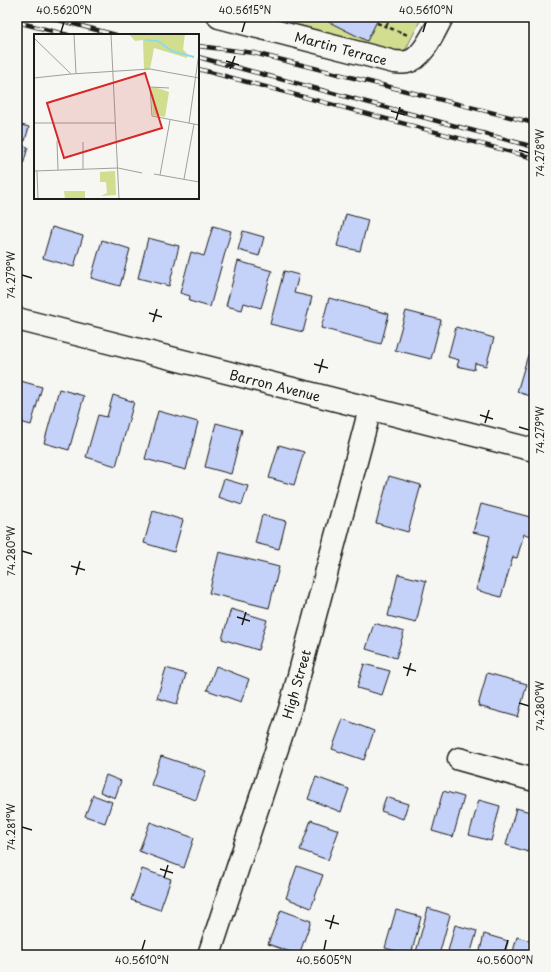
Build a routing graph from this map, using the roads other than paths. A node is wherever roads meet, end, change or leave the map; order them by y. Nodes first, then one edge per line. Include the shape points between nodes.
1 (219, 17) edge
2 (442, 17) edge
3 (17, 319) edge
4 (370, 409) junction
5 (534, 450) edge
6 (459, 759) dead end
7 (534, 780) edge
8 (209, 955) edge

1 - 2 street, Martin Terrace via 394,62 408,62 418,55 428,44
3 - 4 street, Barron Avenue
4 - 5 street, Barron Avenue
4 - 8 street, High Street via 290,709
6 - 7 street

